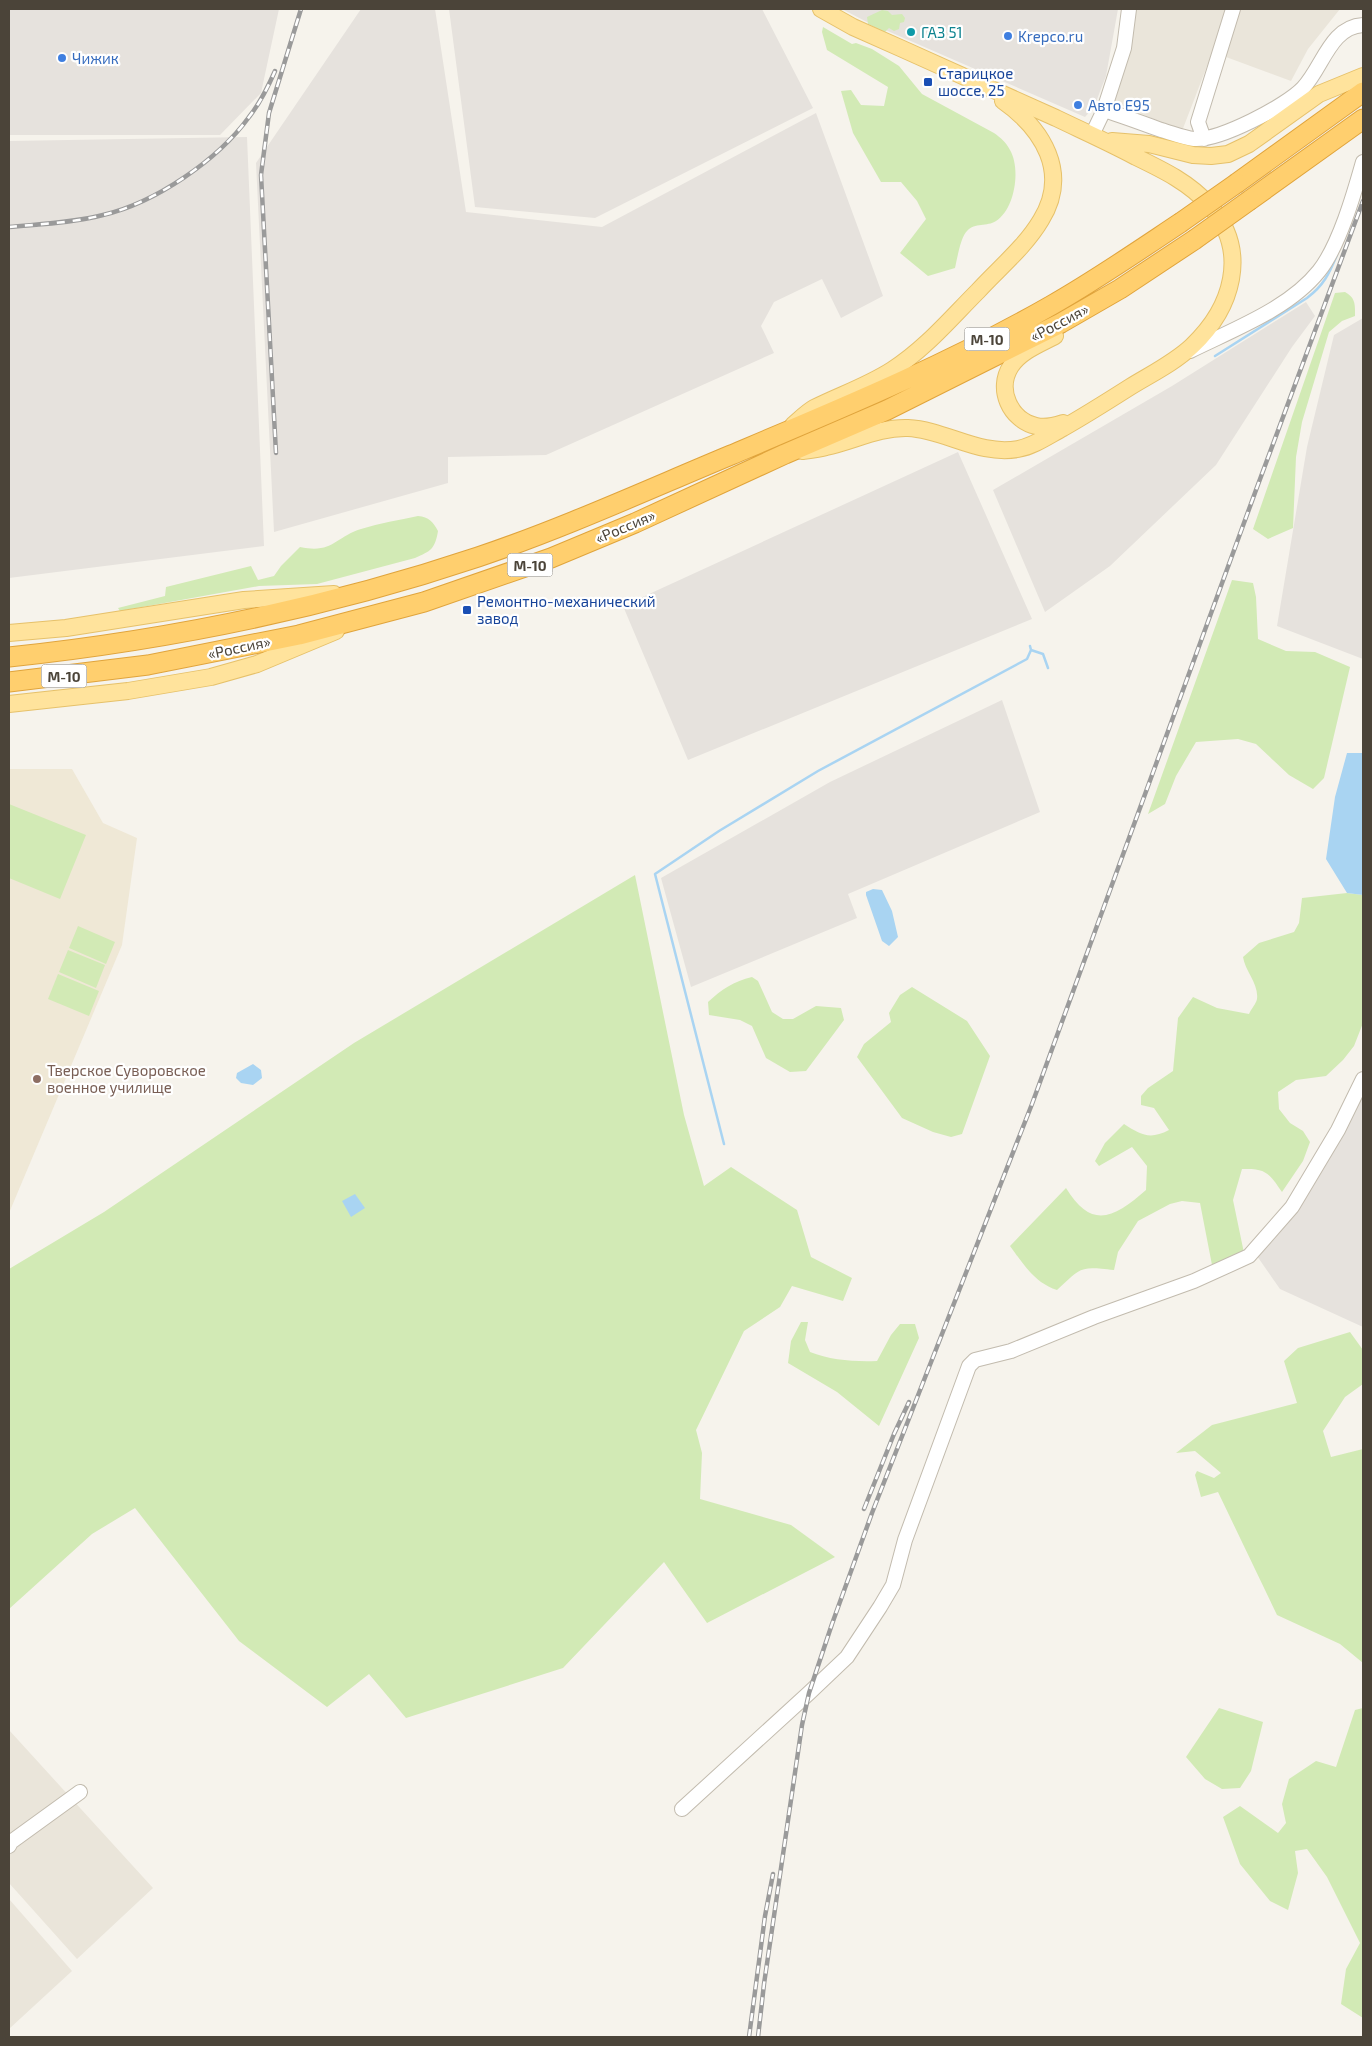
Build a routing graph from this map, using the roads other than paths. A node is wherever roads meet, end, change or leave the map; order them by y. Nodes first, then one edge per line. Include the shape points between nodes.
1 (821, 9) edge
2 (1129, 9) edge
3 (1233, 9) edge
4 (1363, 25) edge
5 (963, 76) junction
6 (1363, 82) edge
7 (1104, 110) junction
8 (1361, 120) edge
9 (1098, 138) junction
10 (1204, 139) junction
11 (1363, 162) edge
12 (1089, 307) junction
13 (1182, 355) junction
14 (1088, 414) junction
15 (783, 433) junction
16 (784, 454) junction
17 (358, 593) junction
18 (364, 618) junction
19 (9, 633) edge
20 (9, 657) edge
21 (9, 682) edge
22 (9, 704) edge
23 (1363, 1079) edge
24 (80, 1792) dead end
25 (682, 1809) dead end
26 (9, 1846) edge

1 - 5 main road via 853,28
2 - 7 street via 1124,48
3 - 10 street via 1198,122
4 - 10 street via 1353,26 1338,36 1296,95 1252,120
5 - 9 main road
5 - 15 main road via 1016,111 1044,142 1052,170 1051,193 1041,221 921,348 893,370 812,409
6 - 9 main road via 1319,94 1249,144 1221,156 1193,155 1149,144
6 - 15 highway, «Россия» / М-10, bridge via 1237,183 1058,301 880,392
7 - 9 street
7 - 10 street via 1183,137
8 - 12 highway, «Россия» / М-10, bridge via 1194,240
9 - 13 main road via 1183,182 1209,205 1227,238 1232,270 1227,298 1206,331
11 - 13 street via 1328,257 1308,283 1254,320
12 - 14 main road via 1074,326 1017,358 1007,374 1004,389 1015,414 1037,426 1054,426
12 - 16 highway, «Россия» / М-10 via 887,410
13 - 14 main road
14 - 16 main road via 1020,448 992,450 928,431 897,428 827,447
15 - 17 highway, «Россия» / М-10 via 542,534 442,569
16 - 18 highway, «Россия» / М-10 via 551,558 424,602
17 - 19 main road via 244,600 66,628
17 - 20 highway, «Россия» / М-10 via 240,622 115,644
18 - 21 highway, «Россия» / М-10 via 196,656 118,670
18 - 22 main road via 279,656 211,677 128,691
23 - 25 street via 1338,1130 1292,1207 1249,1256 1194,1281 1011,1351 975,1360 969,1366 905,1540 893,1585 880,1607 846,1657
24 - 26 street

